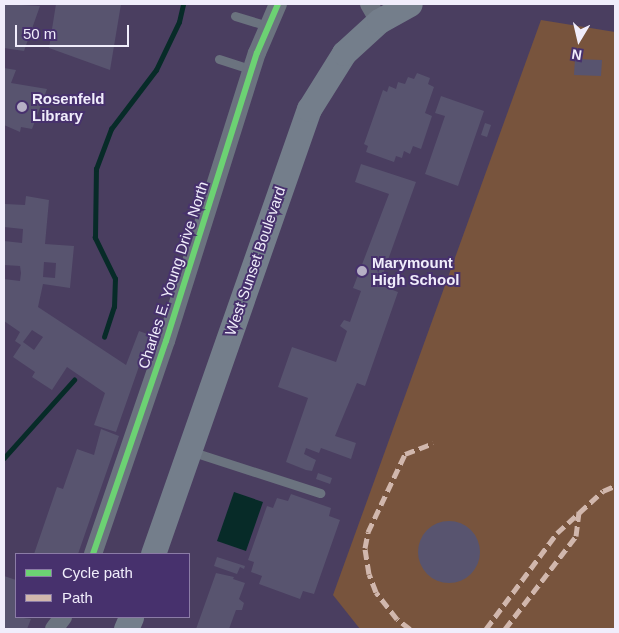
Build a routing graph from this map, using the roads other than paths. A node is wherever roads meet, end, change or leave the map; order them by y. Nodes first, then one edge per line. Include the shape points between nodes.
1 (278, 4) edge
2 (407, 4) edge
3 (374, 12) edge
4 (235, 16) dead end
5 (270, 27) junction
6 (219, 59) dead end
7 (252, 70) junction
8 (190, 451) junction
9 (320, 492) dead end
10 (93, 553) edge
11 (153, 553) edge
12 (62, 618) edge
13 (54, 629) edge

1 - 5 street, Charles E. Young Drive North
2 - 3 main road, West Sunset Boulevard
3 - 8 main road, West Sunset Boulevard via 309,108
4 - 5 lane
5 - 7 street, Charles E. Young Drive North
6 - 7 lane
7 - 10 street, Charles E. Young Drive North via 166,340
8 - 9 lane
8 - 11 main road, West Sunset Boulevard
12 - 13 street

